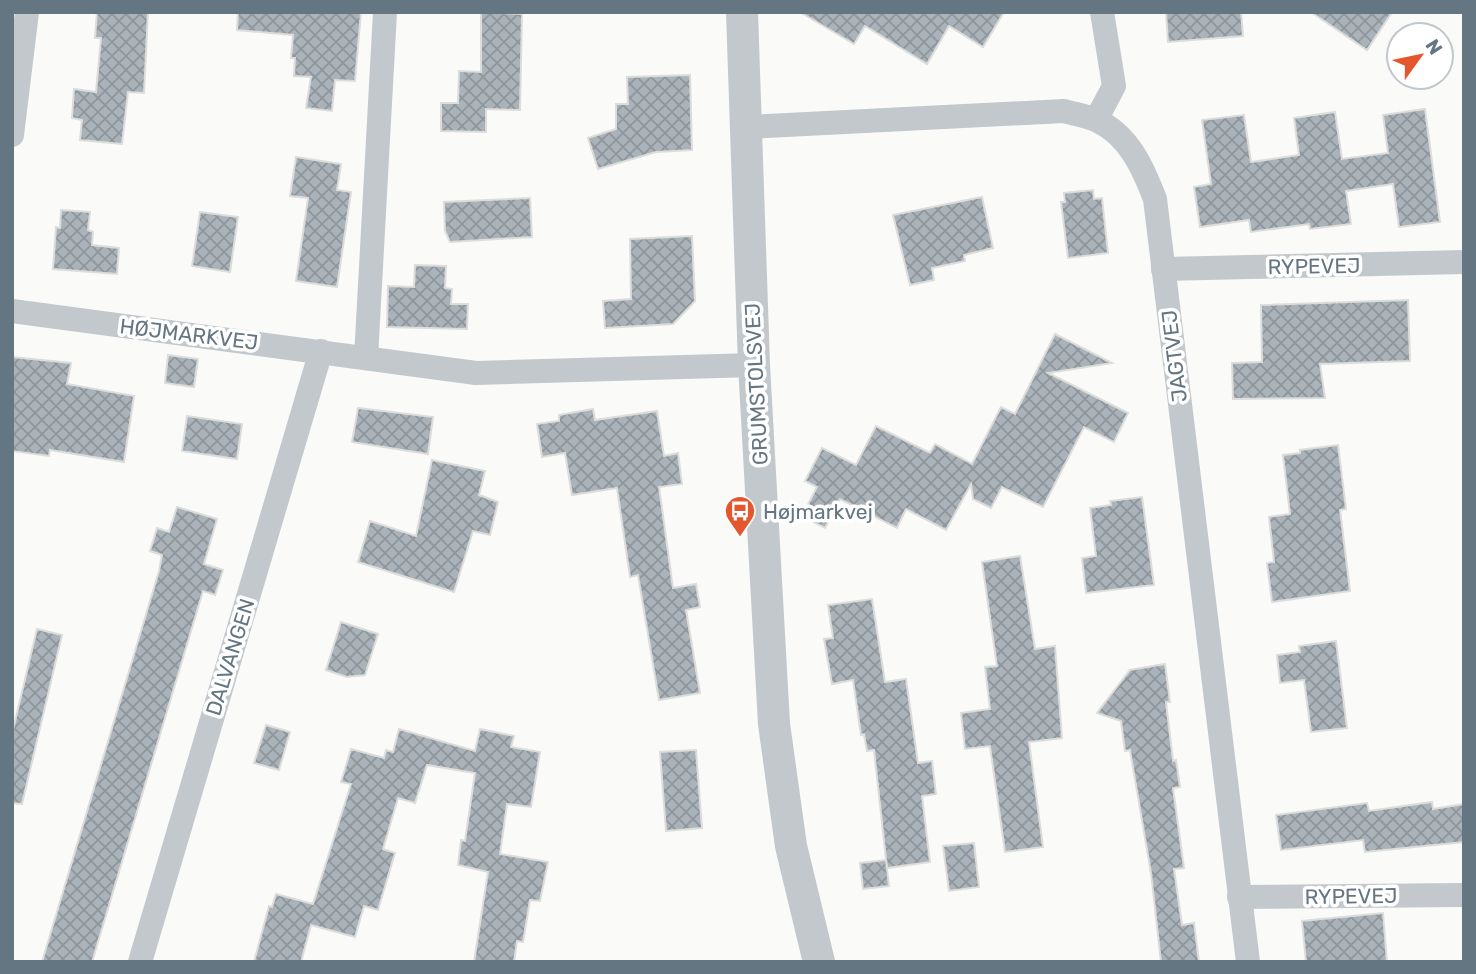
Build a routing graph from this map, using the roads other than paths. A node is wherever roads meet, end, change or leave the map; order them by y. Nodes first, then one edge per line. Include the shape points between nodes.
1 (27, 12) edge
2 (385, 12) edge
3 (742, 12) edge
4 (1102, 12) edge
5 (1096, 120) junction
6 (747, 127) junction
7 (12, 135) edge
8 (1464, 262) edge
9 (1163, 269) junction
10 (12, 311) edge
11 (321, 351) junction
12 (366, 358) junction
13 (754, 365) junction
14 (1464, 895) edge
15 (1239, 897) junction
16 (140, 962) edge
17 (819, 962) edge
18 (1248, 962) edge

1 - 7 street
2 - 12 street
3 - 6 street, GRUMSTOLSVEJ
4 - 5 street via 1114,86
5 - 6 street, JAGTVEJ via 1064,111
5 - 9 street, JAGTVEJ via 1118,134 1142,164 1155,199
6 - 13 street, GRUMSTOLSVEJ
8 - 9 street, RYPEVEJ
9 - 15 street, JAGTVEJ
10 - 11 street, HØJMARKVEJ
11 - 12 street, HØJMARKVEJ
11 - 16 street, DALVANGEN
12 - 13 street, HØJMARKVEJ via 476,373
13 - 17 street, GRUMSTOLSVEJ via 774,724 791,846
14 - 15 street, RYPEVEJ
15 - 18 street, JAGTVEJ

